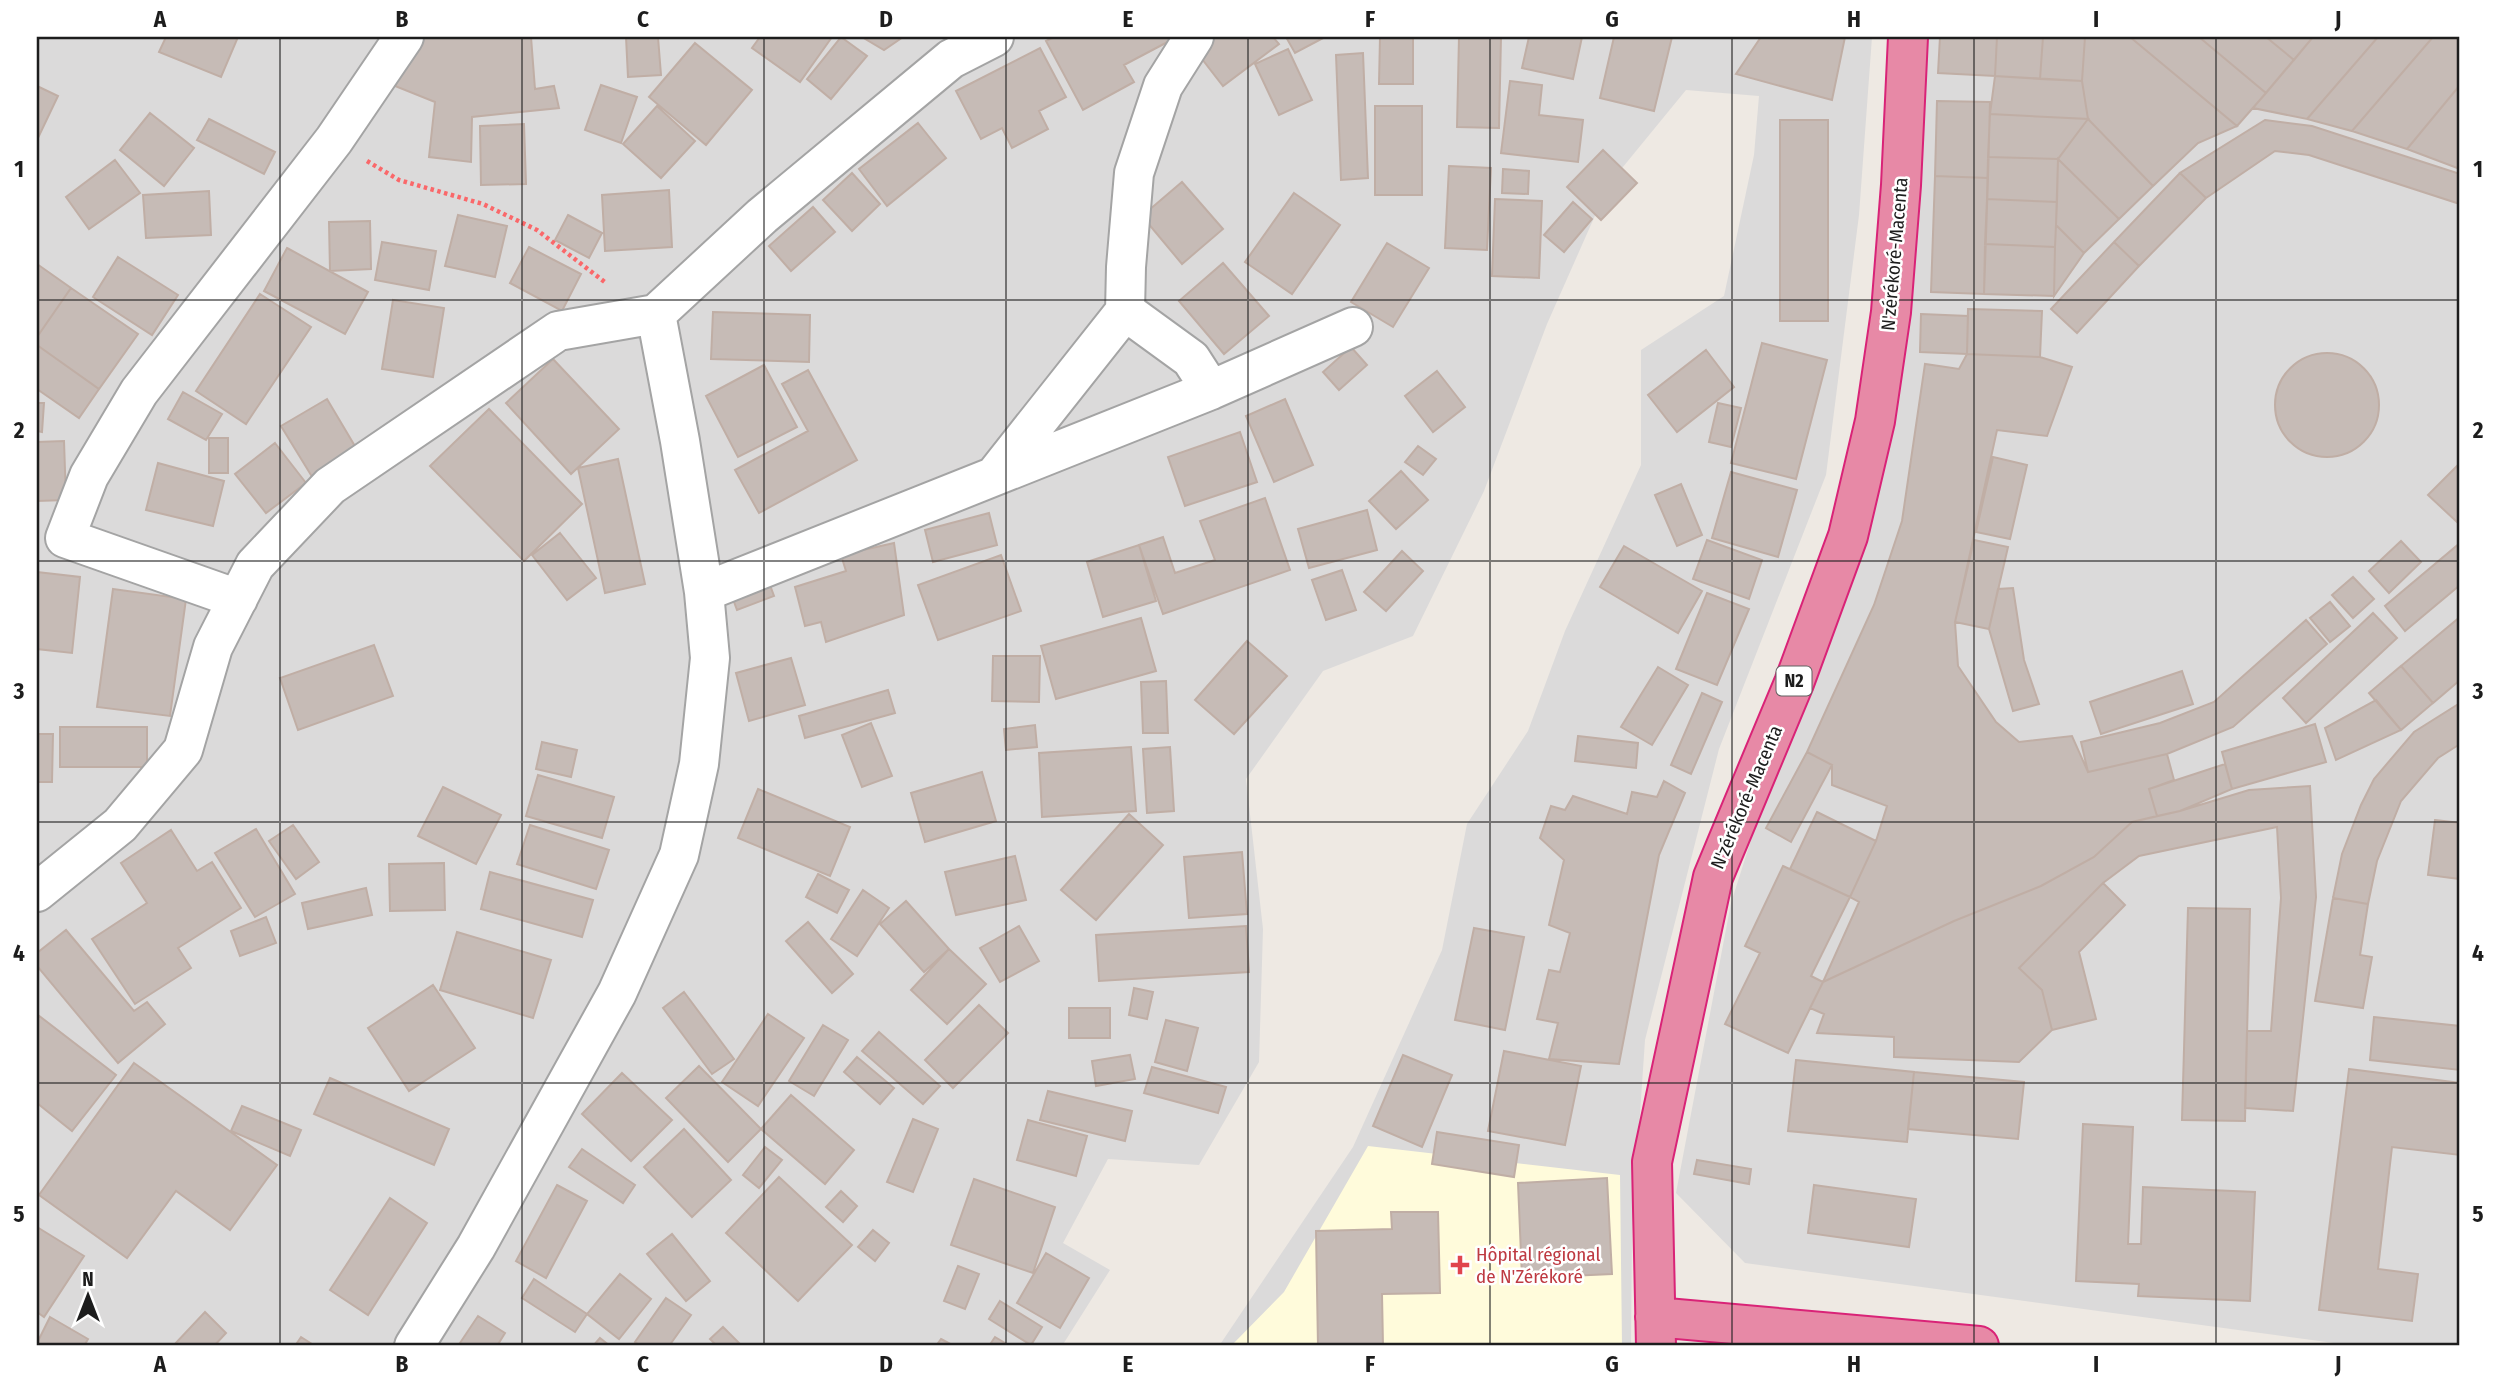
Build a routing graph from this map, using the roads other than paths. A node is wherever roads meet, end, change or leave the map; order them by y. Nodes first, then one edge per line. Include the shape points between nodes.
1 (404, 37) edge
2 (994, 37) edge
3 (1194, 37) edge
4 (1908, 37) edge
5 (951, 48) edge
6 (1125, 310) junction
7 (656, 314) junction
8 (1353, 327) dead end
9 (1211, 390) junction
10 (996, 475) junction
11 (704, 592) junction
12 (238, 598) junction
13 (37, 892) edge
14 (1655, 1332) edge
15 (414, 1346) edge
16 (1979, 1346) edge

1 - 12 street via 334,141 139,392 89,476 65,538
2 - 5 street
3 - 6 street via 1163,86 1134,173
4 - 14 highway, N'zérékoré-Macenta / N2 via 1891,312 1875,421 1848,536 1794,683 1713,877 1652,1162
5 - 7 street
6 - 9 street via 1192,359
6 - 10 street
7 - 11 street
7 - 12 street via 558,331 547,338 330,486 255,565
8 - 9 street
9 - 10 street
10 - 11 street
11 - 15 street via 710,658 699,764 679,855 617,993 476,1247
12 - 13 street via 214,648 183,750 120,825
14 - 16 highway

